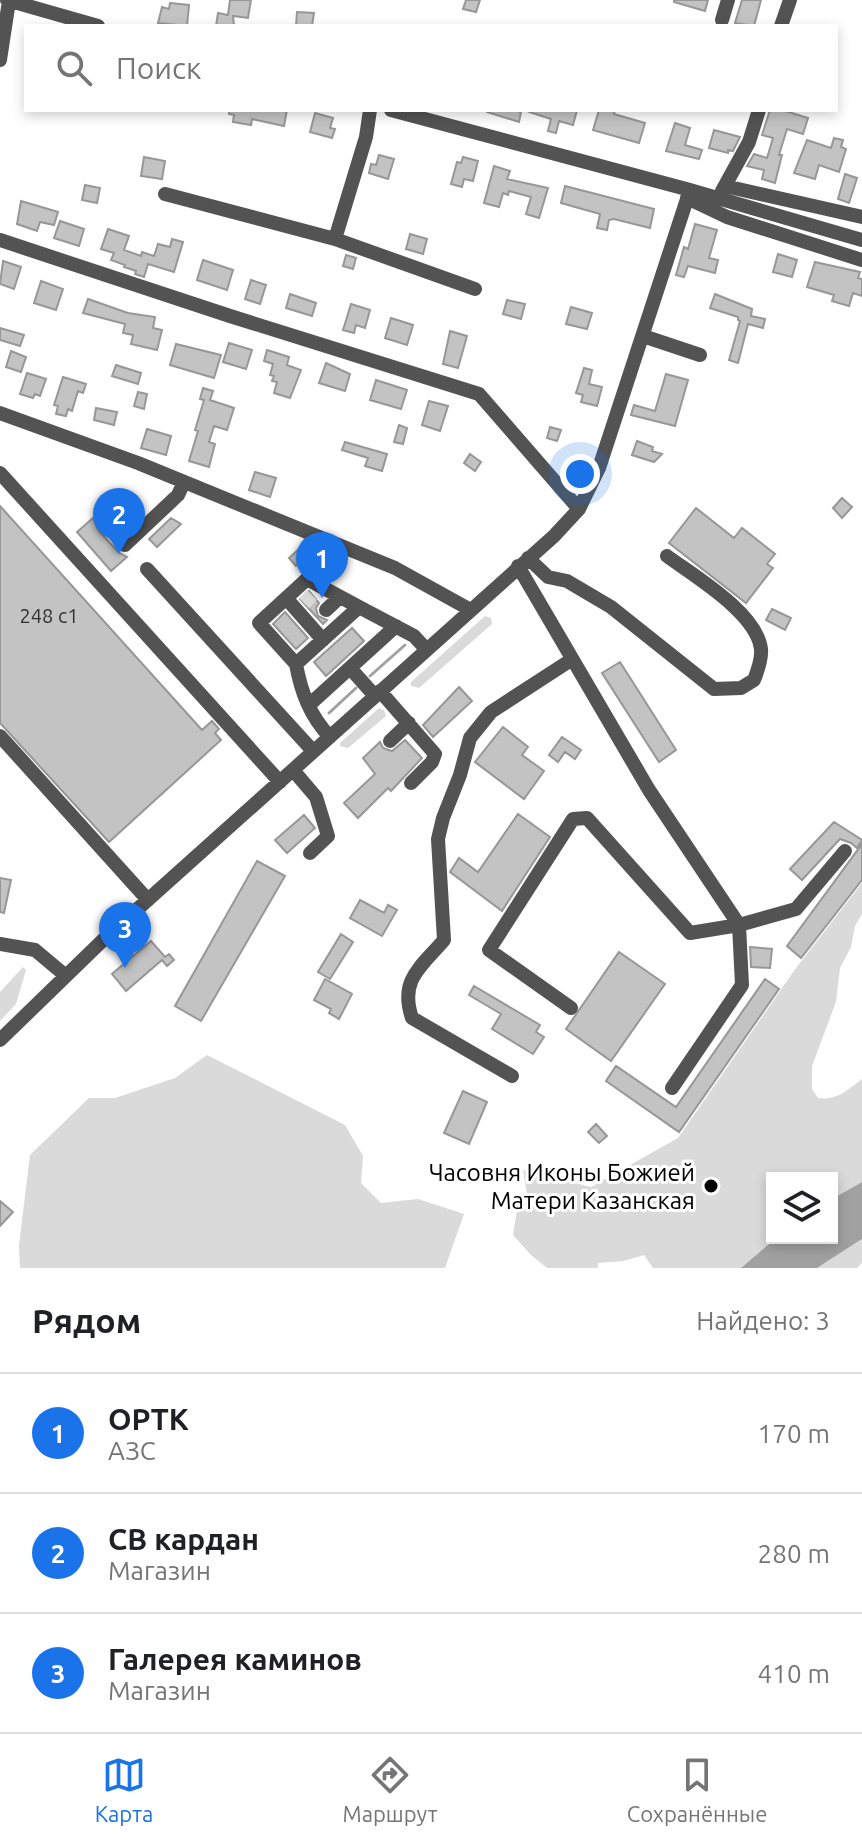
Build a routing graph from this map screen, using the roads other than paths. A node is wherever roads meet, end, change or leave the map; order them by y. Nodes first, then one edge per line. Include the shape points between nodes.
1 (8, 0) edge
2 (728, 0) edge
3 (790, 0) edge
4 (27, 3) edge
5 (722, 20) dead end
6 (92, 24) edge
7 (782, 24) edge
8 (0, 60) edge
9 (370, 112) edge
10 (398, 112) edge
11 (758, 112) edge
12 (722, 192) junction
13 (165, 194) dead end
14 (688, 194) junction
15 (862, 217) edge
16 (335, 239) junction
17 (0, 240) edge
18 (862, 240) edge
19 (862, 260) edge
20 (475, 289) dead end
21 (643, 336) junction
22 (700, 355) dead end
23 (0, 413) edge
24 (0, 473) edge
25 (184, 482) junction
26 (579, 509) junction
27 (105, 523) dead end
28 (667, 556) dead end
29 (523, 562) junction
30 (147, 569) dead end
31 (340, 597) junction
32 (304, 599) junction
33 (359, 607) junction
34 (469, 609) junction
35 (317, 617) junction
36 (396, 626) junction
37 (323, 640) junction
38 (426, 649) junction
39 (571, 660) junction
40 (296, 664) junction
41 (350, 668) junction
42 (378, 693) junction
43 (309, 705) junction
44 (409, 723) junction
45 (0, 736) edge
46 (330, 737) junction
47 (390, 741) dead end
48 (313, 751) junction
49 (293, 770) junction
50 (280, 782) junction
51 (411, 783) dead end
52 (845, 851) dead end
53 (310, 853) dead end
54 (148, 900) junction
55 (739, 925) junction
56 (0, 944) edge
57 (66, 976) junction
58 (571, 1008) dead end
59 (0, 1040) edge
60 (512, 1076) dead end
61 (672, 1088) dead end

1 - 4 street
1 - 8 street
2 - 5 street
3 - 7 street
4 - 6 street
9 - 16 street
10 - 14 street
11 - 12 street
12 - 14 street
12 - 15 street
12 - 18 street
13 - 16 street
14 - 19 street via 727,217
14 - 21 street
16 - 20 street
17 - 26 street via 479,394
21 - 22 street
21 - 26 street via 599,468
23 - 25 street
24 - 50 street
25 - 27 street via 178,495 125,545
25 - 34 street via 395,568
26 - 29 street
28 - 29 street via 742,614 761,650 754,680 741,688 714,689 611,607
29 - 34 street
29 - 39 street
30 - 48 street
31 - 32 street
31 - 33 street
31 - 35 street
32 - 35 street
32 - 40 street via 259,623
33 - 36 street
33 - 37 street
34 - 38 street
35 - 37 street
36 - 38 street
36 - 41 street
37 - 40 street
38 - 42 street
39 - 55 street
39 - 60 street via 491,712 470,738 438,839 444,940 410,981 406,1000 412,1018
40 - 43 street
41 - 42 street
41 - 43 street
42 - 44 street
42 - 46 street
43 - 46 street
44 - 47 street
44 - 51 street via 435,754
45 - 54 street
46 - 48 street
48 - 49 street
49 - 50 street
49 - 53 street via 316,797 328,836
50 - 54 street
52 - 55 street via 796,909
54 - 57 street
55 - 58 street via 690,933 587,818 573,819 489,950
55 - 61 street via 742,985
56 - 57 street via 35,950
57 - 59 street

